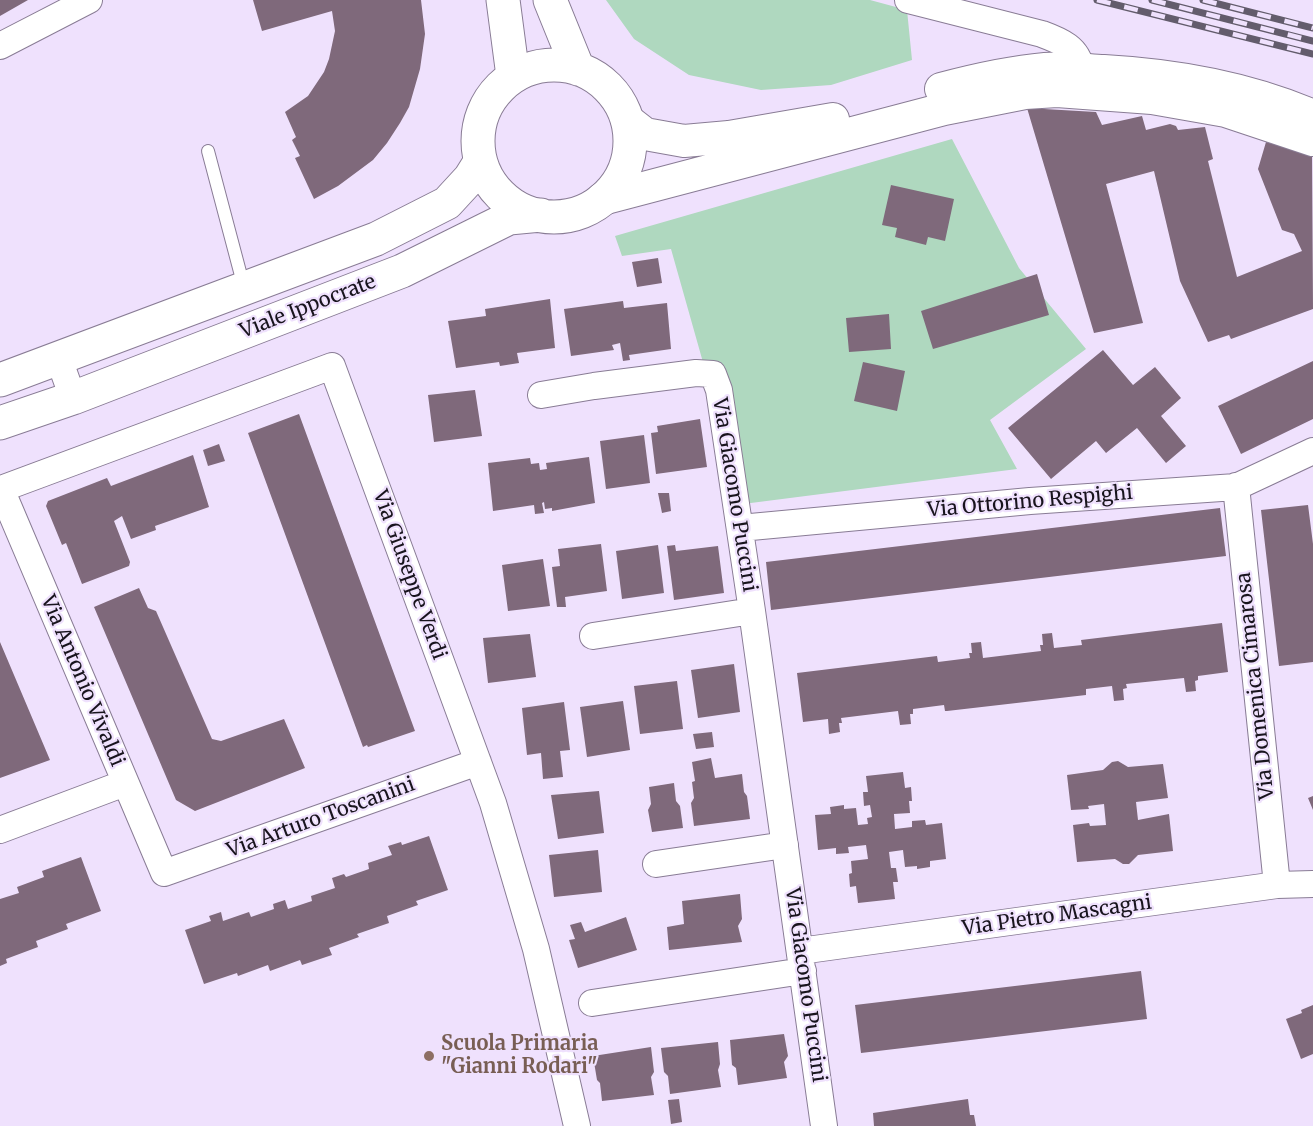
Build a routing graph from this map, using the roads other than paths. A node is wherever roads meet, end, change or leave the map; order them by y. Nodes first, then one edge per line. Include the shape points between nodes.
1 (89, 0) edge
2 (503, 0) edge
3 (550, 0) edge
4 (908, 0) edge
5 (0, 46) edge
6 (578, 69) junction
7 (1081, 69) junction
8 (513, 76) junction
9 (1313, 116) edge
10 (627, 120) junction
11 (1313, 140) edge
12 (208, 151) dead end
13 (480, 162) junction
14 (602, 199) junction
15 (541, 215) junction
16 (244, 288) junction
17 (59, 359) junction
18 (0, 380) edge
19 (541, 395) dead end
20 (73, 398) junction
21 (0, 423) edge
22 (1313, 451) edge
23 (1236, 486) junction
24 (1, 489) edge
25 (740, 528) junction
26 (752, 611) junction
27 (593, 636) dead end
28 (478, 762) junction
29 (126, 783) junction
30 (0, 830) edge
31 (785, 845) junction
32 (656, 864) dead end
33 (164, 873) joint
34 (1313, 884) edge
35 (1277, 885) junction
36 (802, 961) junction
37 (592, 1003) dead end
38 (577, 1126) edge
39 (824, 1126) edge

1 - 5 street
2 - 8 main road
3 - 6 main road
4 - 7 street via 1064,41 1079,58
6 - 8 main road via 544,65
6 - 10 main road via 609,89
7 - 9 street via 1151,73 1216,84
7 - 10 street via 1047,68 1004,75 835,119 729,137 684,141 645,134
8 - 13 main road via 495,92 482,114
10 - 14 main road via 627,163 617,183
11 - 14 street via 1226,111 1152,98 1056,91 1025,93 944,109
12 - 16 lane
13 - 15 main road via 503,198 520,209
13 - 16 main road, Viale Ippocrate via 447,203 376,238
14 - 15 main road via 584,210 562,216
15 - 20 main road, Viale Ippocrate via 509,218 402,271
16 - 17 main road, Viale Ippocrate
17 - 18 main road, Viale Ippocrate
17 - 20 street
19 - 25 street, Via Giacomo Puccini via 684,374 713,374 719,390
20 - 21 main road, Viale Ippocrate
22 - 23 street, Via Ottorino Respighi
23 - 25 street, Via Ottorino Respighi
23 - 35 street, Via Domenica Cimarosa
24 - 28 street, Via Giuseppe Verdi via 332,366
24 - 29 street, Via Antonio Vivaldi
25 - 26 street, Via Giacomo Puccini
26 - 27 street, Via Giacomo Puccini
26 - 31 street, Via Giacomo Puccini
28 - 33 street, Via Arturo Toscanini
28 - 38 street, Via Giuseppe Verdi via 537,949
29 - 30 street
29 - 33 street, Via Antonio Vivaldi
31 - 32 street
31 - 36 street, Via Giacomo Puccini
34 - 35 street, Via Pietro Mascagni
35 - 36 street, Via Pietro Mascagni
36 - 37 street, Via Pietro Mascagni
36 - 39 street, Via Giacomo Puccini

